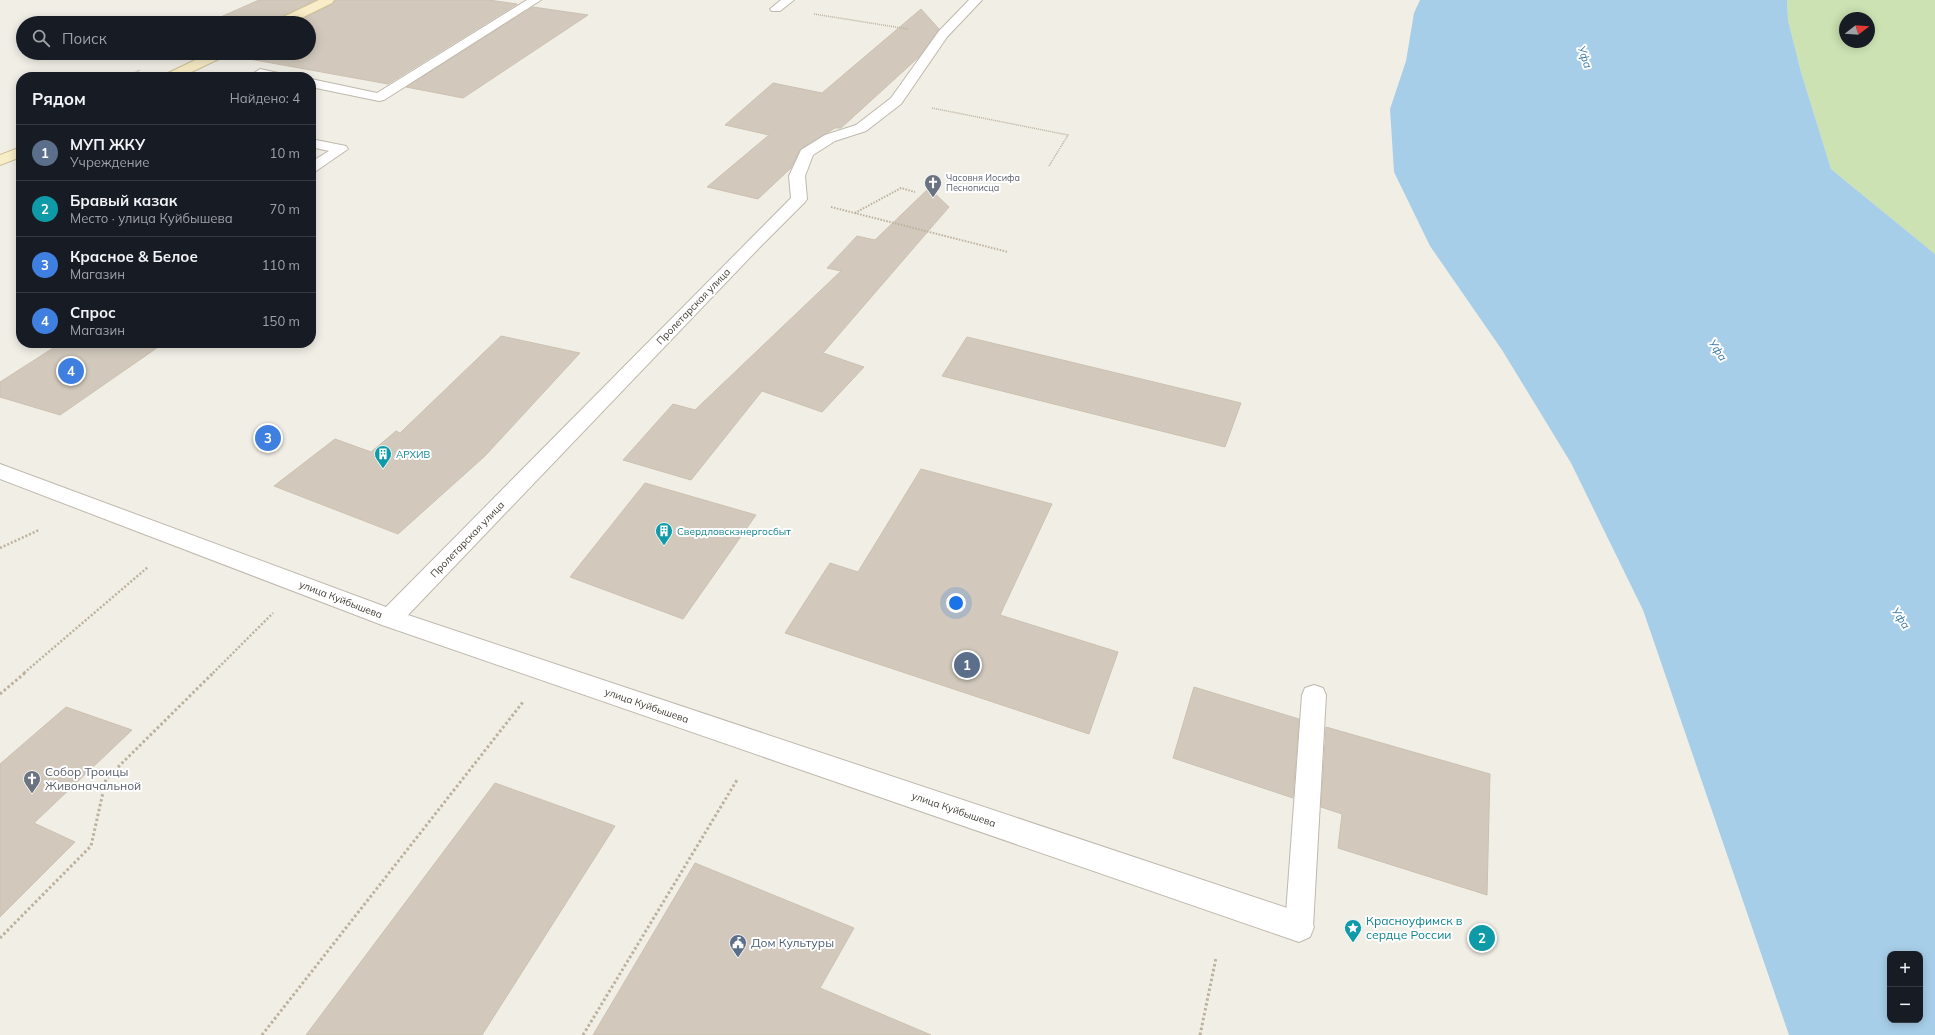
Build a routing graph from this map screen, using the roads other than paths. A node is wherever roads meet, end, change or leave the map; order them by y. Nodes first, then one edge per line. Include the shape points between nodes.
1 (328, 0) edge
2 (535, 0) edge
3 (788, 0) edge
4 (976, 0) edge
5 (776, 9) road end
6 (295, 16) edge
7 (206, 60) edge
8 (181, 72) edge
9 (316, 84) edge
10 (316, 144) edge
11 (16, 153) edge
12 (0, 161) edge
13 (316, 165) edge
14 (0, 471) edge
15 (390, 618) junction
16 (1314, 695) dead end
17 (1299, 927) joint

1 - 6 main road
2 - 9 lane via 379,97
3 - 5 lane
4 - 15 street, Пролетарская улица via 943,34 896,101 861,128 830,138 806,153 796,176 800,200 754,243
7 - 8 main road
10 - 13 lane via 341,150
11 - 12 main road
14 - 15 street, улица Куйбышева
15 - 17 street, улица Куйбышева
16 - 17 lane

